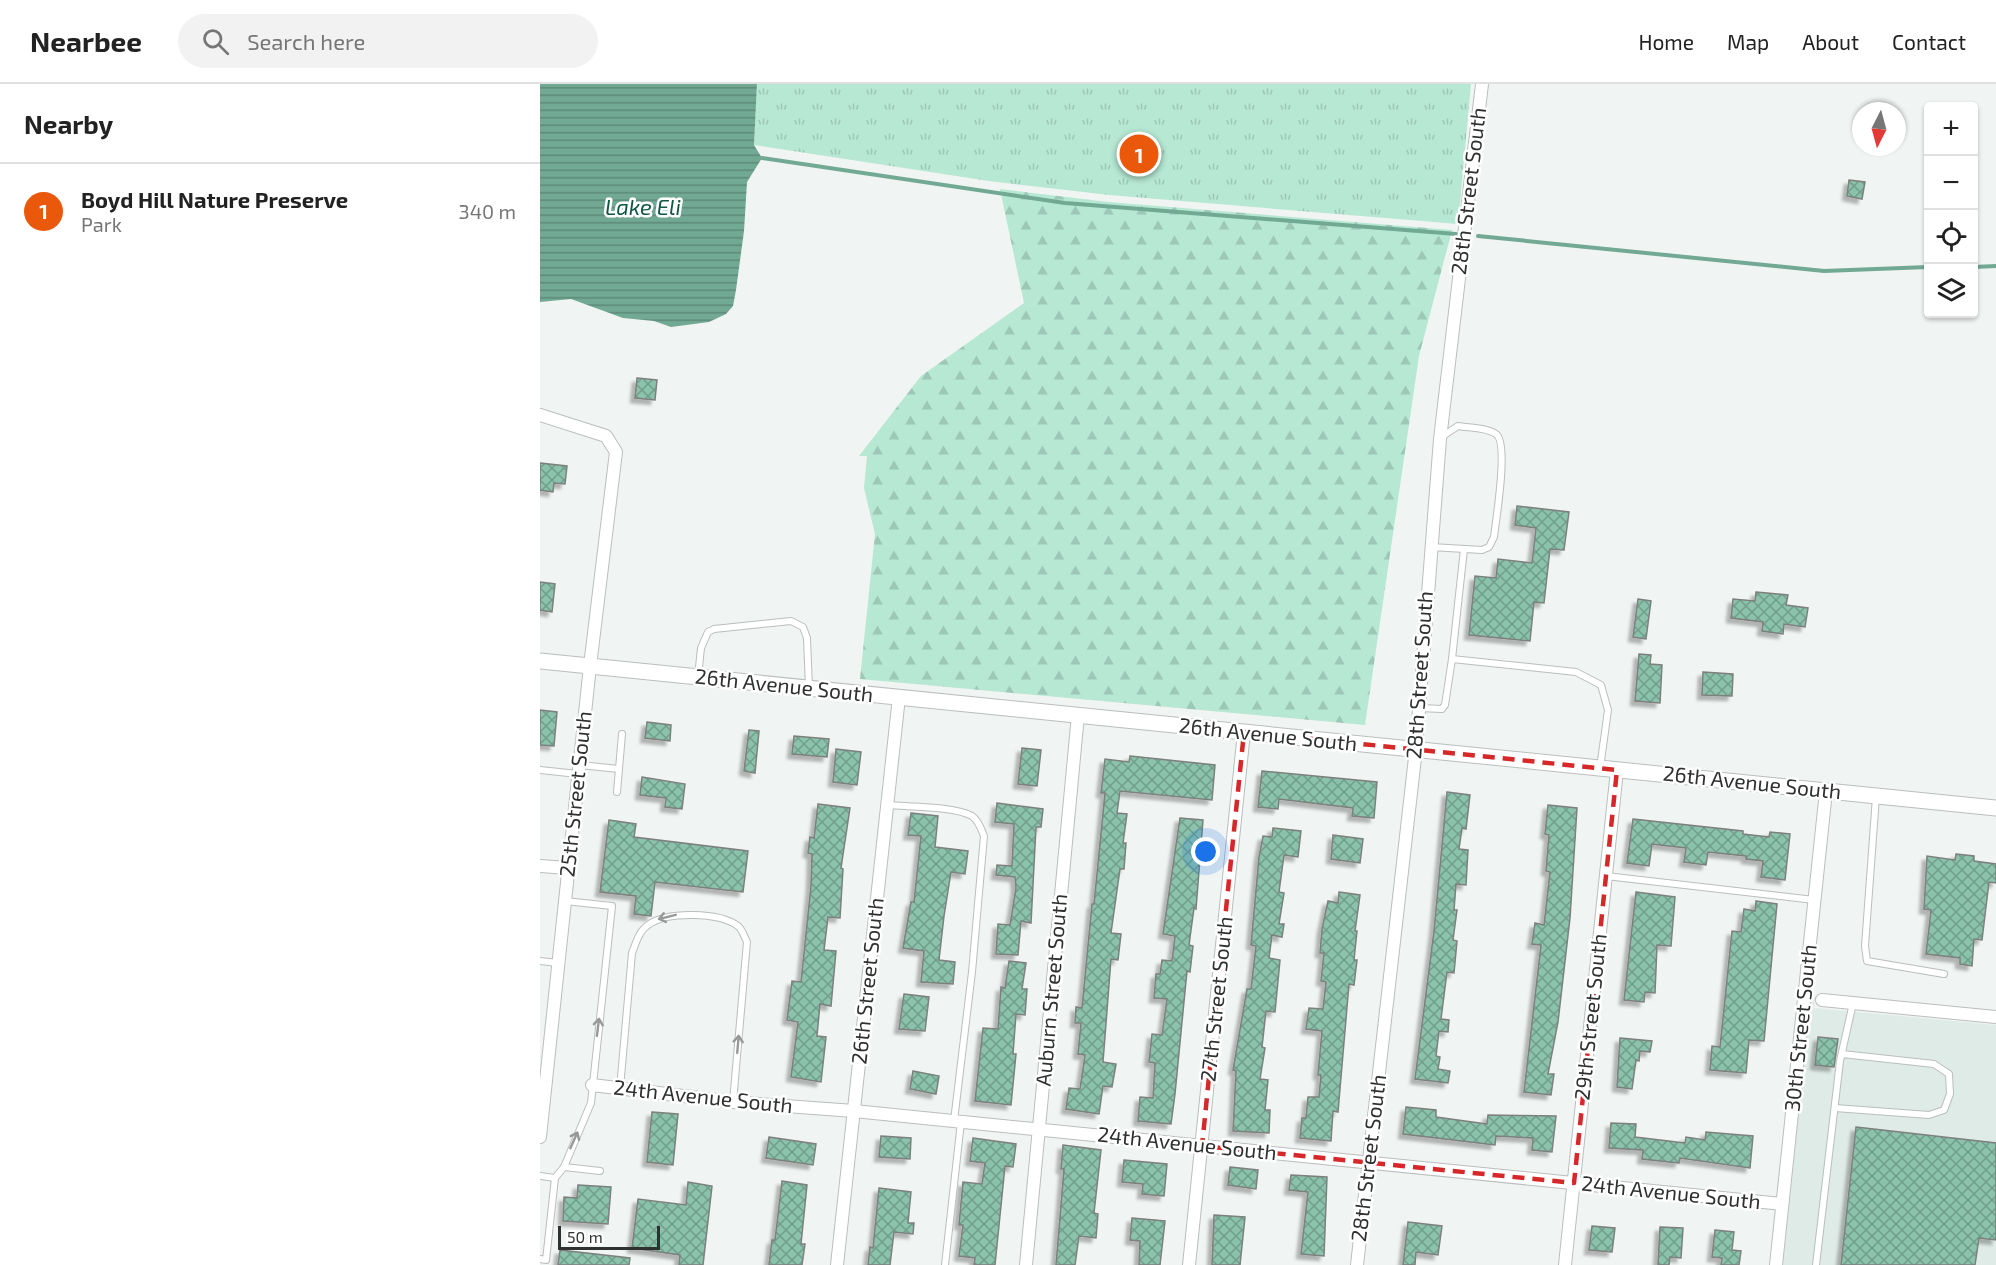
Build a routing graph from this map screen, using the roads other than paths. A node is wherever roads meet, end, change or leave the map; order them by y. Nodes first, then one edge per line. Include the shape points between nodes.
1 (1482, 84) edge
2 (540, 416) edge
3 (1440, 439) junction
4 (1430, 547) junction
5 (1464, 549) junction
6 (1452, 659) junction
7 (540, 661) edge
8 (590, 666) junction
9 (698, 677) junction
10 (808, 688) junction
11 (899, 697) junction
12 (1420, 708) junction
13 (1078, 715) junction
14 (1244, 732) junction
15 (622, 734) dead end
16 (1416, 749) junction
17 (1600, 768) junction
18 (579, 769) junction
19 (620, 769) junction
20 (540, 770) edge
21 (1617, 770) junction
22 (1826, 791) junction
23 (617, 792) dead end
24 (1876, 796) junction
25 (887, 805) junction
26 (1996, 808) edge
27 (540, 866) edge
28 (568, 868) junction
29 (1606, 876) junction
30 (1814, 900) junction
31 (565, 901) junction
32 (540, 961) edge
33 (558, 963) junction
34 (1944, 974) dead end
35 (1822, 1000) dead end
36 (1853, 1003) junction
37 (1996, 1017) edge
38 (1842, 1054) junction
39 (592, 1085) junction
40 (620, 1088) junction
41 (733, 1102) junction
42 (1834, 1108) junction
43 (854, 1111) junction
44 (958, 1121) junction
45 (1039, 1130) junction
46 (540, 1137) edge
47 (1202, 1146) junction
48 (1368, 1163) junction
49 (564, 1167) junction
50 (600, 1171) dead end
51 (540, 1176) edge
52 (555, 1178) junction
53 (1574, 1183) junction
54 (1782, 1204) junction
55 (540, 1259) edge
56 (837, 1265) edge
57 (945, 1265) edge
58 (1026, 1265) edge
59 (1189, 1265) edge
60 (1357, 1265) edge
61 (1565, 1265) edge
62 (1776, 1265) edge
63 (1816, 1265) edge

1 - 3 street, 28th Street South
2 - 8 street, 25th Street South via 606,436 616,452
3 - 4 street, 28th Street South
3 - 5 lane via 1458,426 1496,434 1502,442 1494,537 1489,547 1482,550
4 - 5 lane
4 - 12 street, 28th Street South
5 - 6 lane
6 - 12 lane via 1445,705 1442,709
6 - 17 lane via 1576,672 1601,686 1608,710
7 - 8 street, 26th Avenue South
8 - 9 street, 26th Avenue South
8 - 18 street, 25th Street South
9 - 10 street, 26th Avenue South
9 - 10 lane via 708,632 798,622 807,638
10 - 11 street, 26th Avenue South
11 - 13 street, 26th Avenue South
11 - 25 street, 26th Street South
12 - 16 street, 28th Street South
13 - 14 street, 26th Avenue South
13 - 45 street, Auburn Street South
14 - 16 street, 26th Avenue South
14 - 47 street, 27th Street South
15 - 19 lane
16 - 17 street, 26th Avenue South
16 - 48 street, 28th Street South
17 - 21 street, 26th Avenue South
18 - 19 lane
18 - 20 lane
18 - 28 street, 25th Street South
19 - 23 lane
21 - 22 street, 26th Avenue South
21 - 29 street, 29th Street South
22 - 24 street, 26th Avenue South
22 - 30 street, 30th Street South
24 - 26 street, 26th Avenue South
24 - 34 lane via 1867,961
25 - 43 street, 26th Street South
25 - 44 lane via 960,812 972,816 984,836
27 - 28 street
28 - 31 street, 25th Street South
29 - 30 lane
29 - 53 street, 29th Street South
30 - 54 street, 30th Street South
31 - 33 street, 25th Street South
39 -> 31 lane via 612,906
32 - 33 lane
33 - 46 street, 25th Street South
35 - 36 street
36 - 37 street
36 - 38 lane
38 - 42 lane
38 - 42 lane via 1934,1064 1949,1074 1950,1094 1944,1110 1929,1115
39 - 40 street, 24th Avenue South
49 -> 39 lane via 591,1103
40 - 41 street, 24th Avenue South
41 -> 40 lane via 747,942 740,927 727,919 675,915 646,926 638,936 632,953
41 - 43 street, 24th Avenue South
42 - 63 lane
43 - 44 street, 24th Avenue South
43 - 56 street, 26th Street South
44 - 45 street, 24th Avenue South
44 - 57 lane
45 - 47 street, 24th Avenue South
45 - 58 street, Auburn Street South
47 - 48 street, 24th Avenue South
47 - 59 street, 27th Street South
48 - 53 street, 24th Avenue South
48 - 60 street, 28th Street South
49 - 50 lane
49 - 52 lane
51 - 52 lane
52 - 55 lane via 546,1260
53 - 54 street, 24th Avenue South
53 - 61 street, 29th Street South
54 - 62 street, 30th Street South

